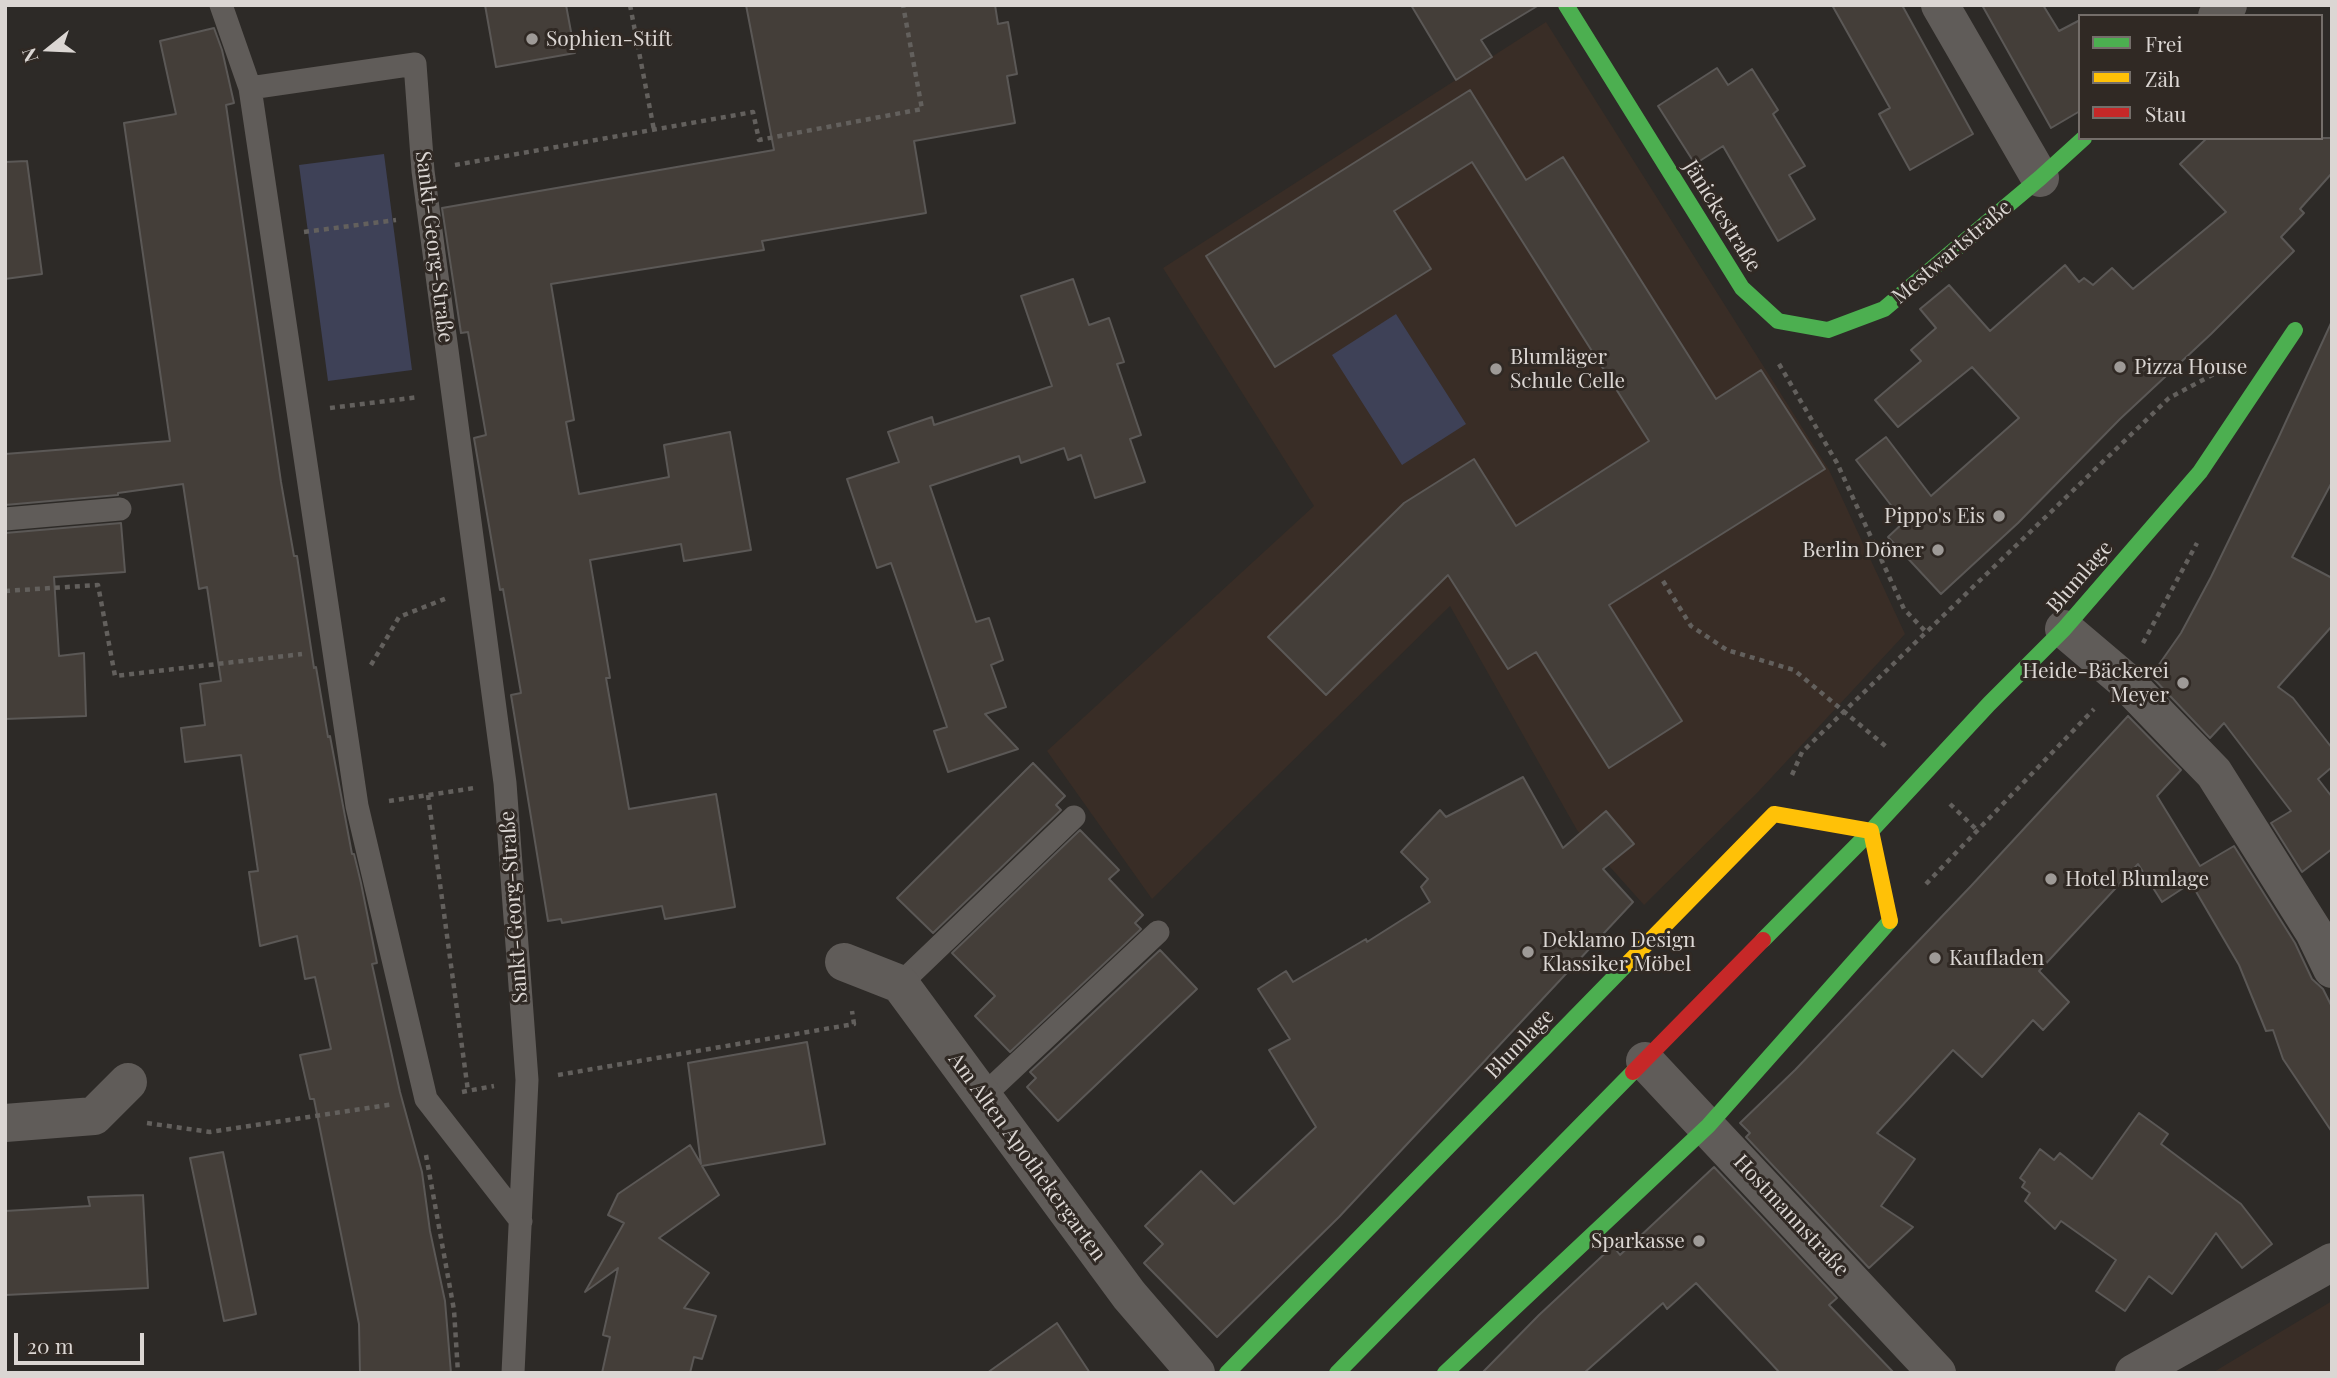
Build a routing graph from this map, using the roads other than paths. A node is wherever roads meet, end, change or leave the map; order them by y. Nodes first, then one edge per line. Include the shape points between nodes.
1 (221, 5) edge
2 (1566, 5) edge
3 (1940, 5) edge
4 (250, 88) junction
5 (2082, 140) edge
6 (2040, 178) junction
7 (1778, 321) joint
8 (2295, 330) dead end
9 (120, 509) dead end
10 (5, 519) edge
11 (2064, 629) junction
12 (1074, 817) dead end
13 (1871, 831) junction
14 (1158, 932) dead end
15 (844, 962) road end
16 (2332, 970) edge
17 (900, 984) junction
18 (1645, 1061) junction
19 (128, 1082) dead end
20 (982, 1097) junction
21 (5, 1123) edge
22 (1708, 1126) junction
23 (521, 1221) junction
24 (2332, 1262) edge
25 (513, 1373) edge
26 (1196, 1373) edge
27 (1227, 1373) edge
28 (1337, 1373) edge
29 (1445, 1373) edge
30 (1937, 1373) edge
31 (2134, 1373) edge

1 - 4 lane
2 - 7 street, Jänickestraße via 1742,288
3 - 6 street
4 - 23 lane via 357,806 426,1099
4 - 23 lane, Sankt-Georg-Straße via 415,64 423,171 505,783 527,1080
5 - 6 street, Mestwartstraße
6 - 7 street, Mestwartstraße via 1884,309 1828,330
8 - 11 street, Blumlage via 2200,472
9 - 10 lane
11 - 13 street, Blumlage
11 - 16 street via 2123,678 2214,773 2314,932
12 - 17 lane
13 - 18 street, Blumlage
13 - 22 street via 1891,920
13 - 27 street, Blumlage via 1774,814
14 - 20 lane
15 - 17 street
17 - 20 street, Am Alten Apothekergarten
18 - 22 street, Hostmannstraße
18 - 28 street, Blumlage
19 - 21 street via 94,1116
20 - 26 street, Am Alten Apothekergarten via 1129,1295
22 - 29 street
22 - 30 street, Hostmannstraße
23 - 25 lane, Sankt-Georg-Straße
24 - 31 street

